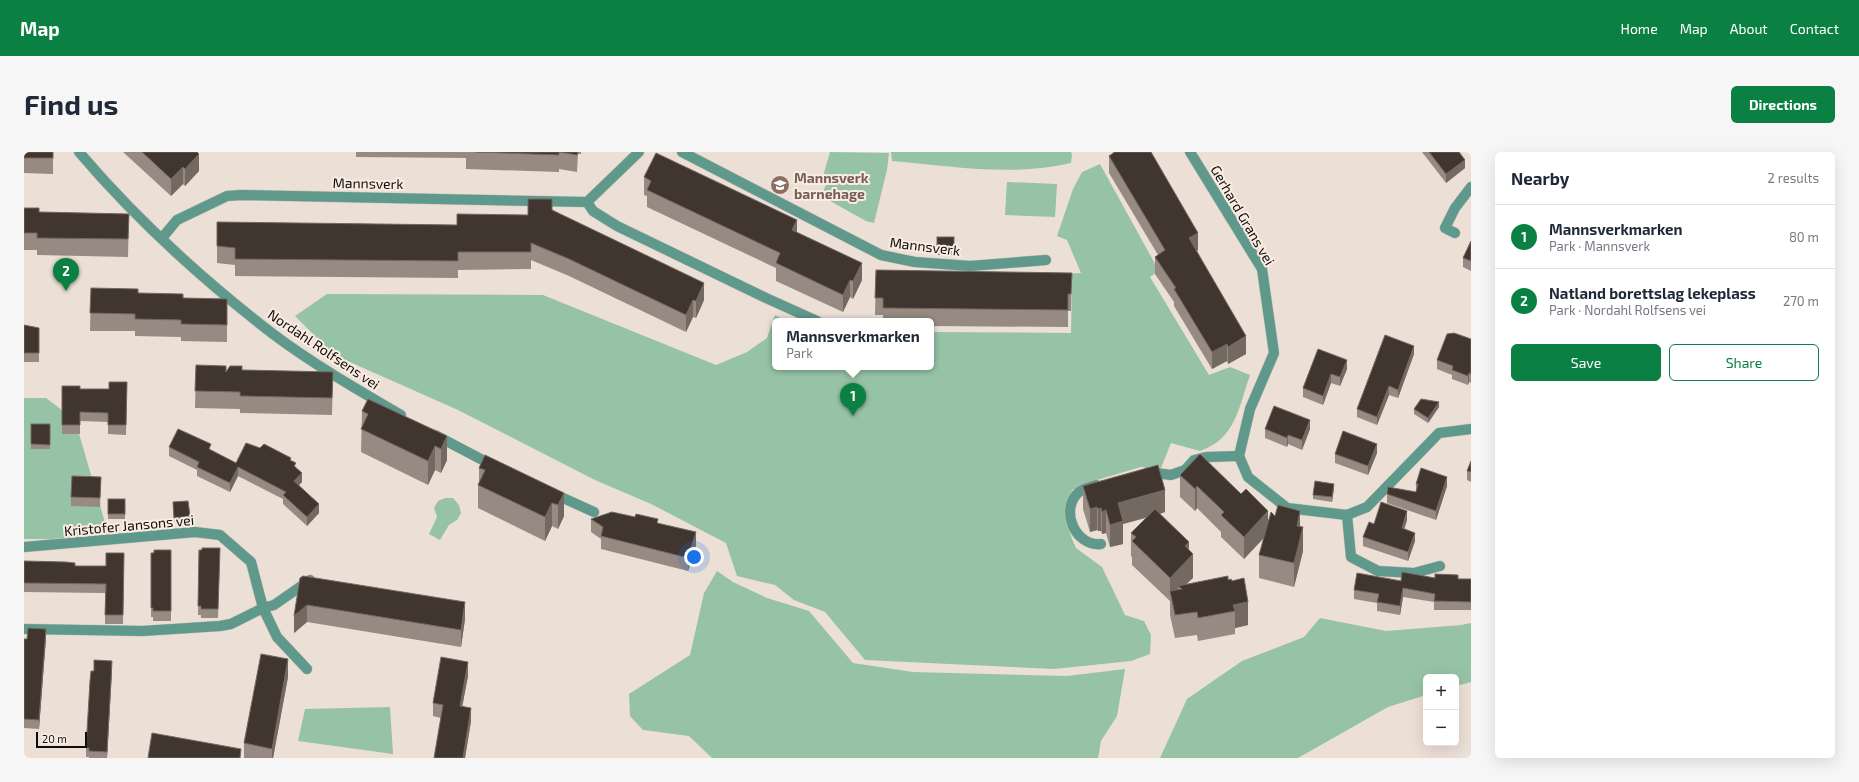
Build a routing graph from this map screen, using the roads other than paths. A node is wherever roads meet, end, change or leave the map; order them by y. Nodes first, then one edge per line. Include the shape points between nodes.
1 (79, 152) edge
2 (639, 152) edge
3 (682, 152) edge
4 (1190, 152) edge
5 (1471, 187) edge
6 (588, 202) junction
7 (1455, 233) dead end
8 (162, 238) junction
9 (1046, 260) dead end
10 (811, 318) edge
11 (410, 421) edge
12 (423, 429) edge
13 (1471, 429) edge
14 (1238, 456) junction
15 (503, 470) edge
16 (1141, 473) edge
17 (1106, 482) edge
18 (543, 490) edge
19 (594, 512) dead end
20 (1347, 515) junction
21 (1100, 544) dead end
22 (24, 546) edge
23 (1440, 566) dead end
24 (320, 580) edge
25 (263, 608) junction
26 (24, 629) edge
27 (307, 669) dead end

1 - 8 street, Nordahl Rolfsens vei via 103,180
2 - 6 street
3 - 9 street, Mannsverk via 881,255 915,262 970,266
4 - 14 street, Gerhard Grans vei via 1262,270 1274,353 1250,409
5 - 7 street via 1455,208 1445,228
6 - 8 street, Mannsverk via 241,195 219,200 177,220
6 - 10 street via 593,211 617,226
8 - 11 street, Nordahl Rolfsens vei via 202,275 274,334
12 - 15 street
13 - 20 street via 1440,433 1367,507
14 - 16 street via 1194,460 1185,470 1171,475
14 - 20 street via 1248,477 1288,508
17 - 21 street via 1079,492 1073,498 1071,510 1077,535 1088,543
18 - 19 street
20 - 23 street via 1351,557 1378,571 1414,573
22 - 25 street, Kristofer Jansons vei via 195,532 220,535 251,562
24 - 25 street via 313,578 274,605
25 - 26 street via 231,624 205,628 142,631
25 - 27 street, Kristofer Jansons vei via 277,637

